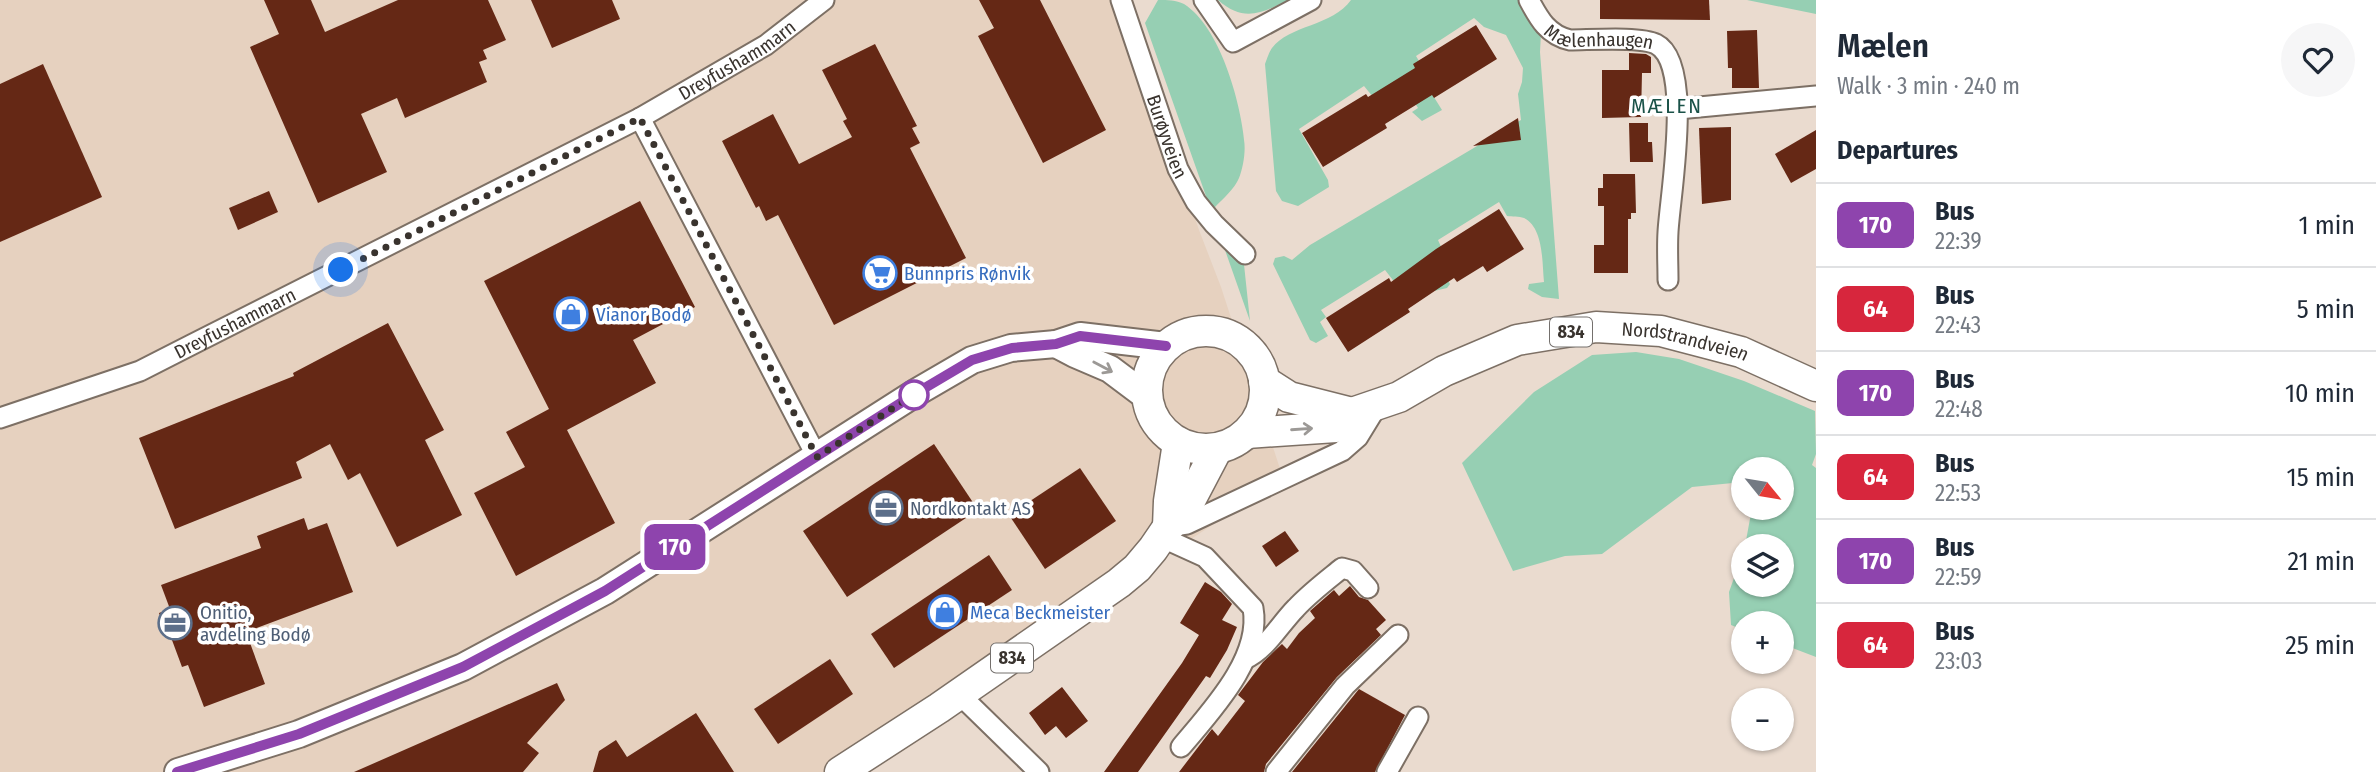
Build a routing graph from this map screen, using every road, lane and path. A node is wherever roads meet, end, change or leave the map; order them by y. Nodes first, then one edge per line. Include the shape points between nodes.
1 (824, 0) edge
2 (1204, 0) edge
3 (1311, 0) edge
4 (1529, 0) edge
5 (1126, 3) edge
6 (1816, 96) edge
7 (1678, 109) junction
8 (640, 118) junction
9 (1245, 254) dead end
10 (1668, 280) dead end
11 (1056, 344) junction
12 (1166, 346) junction
13 (1264, 381) junction
14 (1816, 386) edge
15 (1146, 396) junction
16 (1365, 410) junction
17 (0, 418) edge
18 (1247, 433) junction
19 (1178, 443) junction
20 (1217, 449) junction
21 (817, 457) junction
22 (1165, 532) junction
23 (1368, 588) dead end
24 (1398, 635) dead end
25 (1245, 659) junction
26 (959, 694) junction
27 (1418, 717) dead end
28 (1181, 747) dead end
29 (177, 772) edge
30 (840, 772) edge
31 (1038, 772) edge
32 (1276, 772) edge
33 (1387, 772) edge

1 - 8 street, Dreyfushammarn via 766,45
2 - 3 street via 1233,42
4 - 7 street, Mælenhaugen via 1550,32 1559,37 1643,41 1665,51 1675,75
5 - 9 street, Burøyveien via 1178,169 1205,213
6 - 7 street
7 - 10 street, Mælenhaugen
8 - 17 street, Dreyfushammarn via 140,371
8 - 21 street
11 - 12 street via 1080,336
11 -> 15 street via 1110,369
11 - 21 street via 1012,348 972,360
12 - 13 main road via 1192,333 1212,331 1229,336 1251,352
12 - 15 main road via 1151,368
13 - 16 main road via 1289,397
13 - 18 main road via 1262,408
14 - 16 main road, Nordstrandveien / 834 via 1741,352 1661,331 1596,327 1517,340
15 - 19 main road via 1158,426
18 -> 16 main road, Nordstrandveien / 834 via 1336,427
16 - 22 street via 1358,438 1342,450
18 - 20 main road, 834
19 - 20 main road
19 - 22 main road
20 - 22 main road, 834 via 1184,512
21 - 29 street via 605,591 463,667 299,734
22 - 25 street via 1205,557 1253,608 1255,620
22 - 26 main road, 834 via 1119,583
23 - 25 street via 1353,571 1342,568
24 - 32 street via 1345,686
25 - 28 street via 1222,697
26 - 30 main road, 834
26 - 31 street
27 - 33 street

